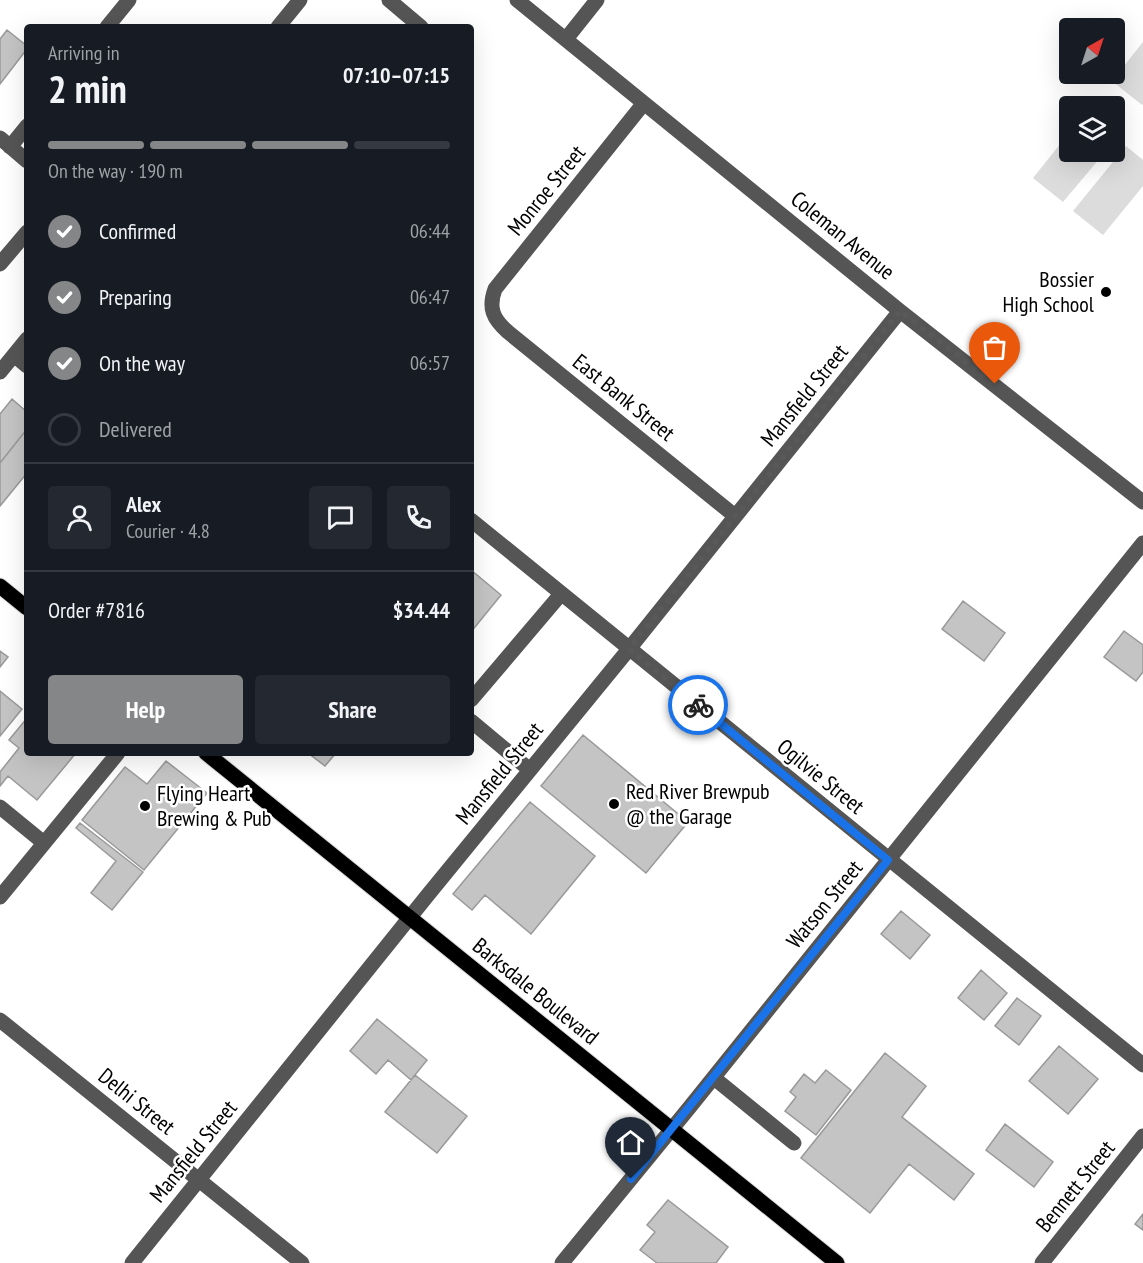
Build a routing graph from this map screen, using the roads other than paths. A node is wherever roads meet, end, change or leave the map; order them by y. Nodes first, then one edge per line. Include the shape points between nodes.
1 (129, 0) edge
2 (300, 0) edge
3 (389, 0) edge
4 (517, 0) edge
5 (597, 0) edge
6 (109, 24) edge
7 (280, 24) edge
8 (417, 24) edge
9 (566, 39) junction
10 (644, 103) junction
11 (24, 128) edge
12 (5, 142) edge
13 (24, 158) edge
14 (24, 236) edge
15 (0, 264) edge
16 (492, 308) joint
17 (900, 311) junction
18 (24, 343) edge
19 (14, 355) junction
20 (24, 363) edge
21 (0, 372) edge
22 (1143, 502) edge
23 (735, 516) junction
24 (474, 522) edge
25 (1143, 543) edge
26 (0, 586) edge
27 (561, 594) junction
28 (24, 606) edge
29 (629, 649) junction
30 (474, 696) edge
31 (474, 723) edge
32 (116, 756) edge
33 (210, 756) edge
34 (530, 770) junction
35 (0, 807) edge
36 (44, 843) junction
37 (888, 860) junction
38 (0, 897) edge
39 (409, 918) junction
40 (0, 1020) edge
41 (1143, 1065) edge
42 (714, 1078) junction
43 (672, 1129) junction
44 (1143, 1136) edge
45 (794, 1143) dead end
46 (198, 1180) junction
47 (132, 1263) edge
48 (302, 1263) edge
49 (562, 1263) edge
50 (837, 1263) edge
51 (1042, 1263) edge

1 - 6 street
2 - 7 street
3 - 8 street
4 - 9 street, Coleman Avenue
5 - 9 street
9 - 10 street, Coleman Avenue
10 - 16 street, Monroe Street via 495,289
10 - 17 street, Coleman Avenue
11 - 12 street
12 - 13 street
14 - 15 street
16 - 23 street, East Bank Street via 497,321 508,332
17 - 22 street, Coleman Avenue
17 - 23 street, Mansfield Street
18 - 19 street
19 - 20 street
19 - 21 street
23 - 29 street, Mansfield Street
24 - 27 street, Ogilvie Street
25 - 37 street, Watson Street
26 - 28 main road
27 - 29 street, Ogilvie Street
27 - 30 street
29 - 34 street, Mansfield Street
29 - 37 street, Ogilvie Street
31 - 34 street
32 - 36 street
33 - 39 main road, Barksdale Boulevard
34 - 39 street, Mansfield Street
35 - 36 street
36 - 38 street
37 - 41 street, Ogilvie Street
37 - 42 street, Watson Street
39 - 43 main road, Barksdale Boulevard
39 - 46 street, Mansfield Street
40 - 46 street, Delhi Street
42 - 43 street, Watson Street
42 - 45 street
43 - 49 street, Watson Street
43 - 50 main road, Barksdale Boulevard
44 - 51 street, Bennett Street
46 - 47 street, Mansfield Street
46 - 48 street, Delhi Street

